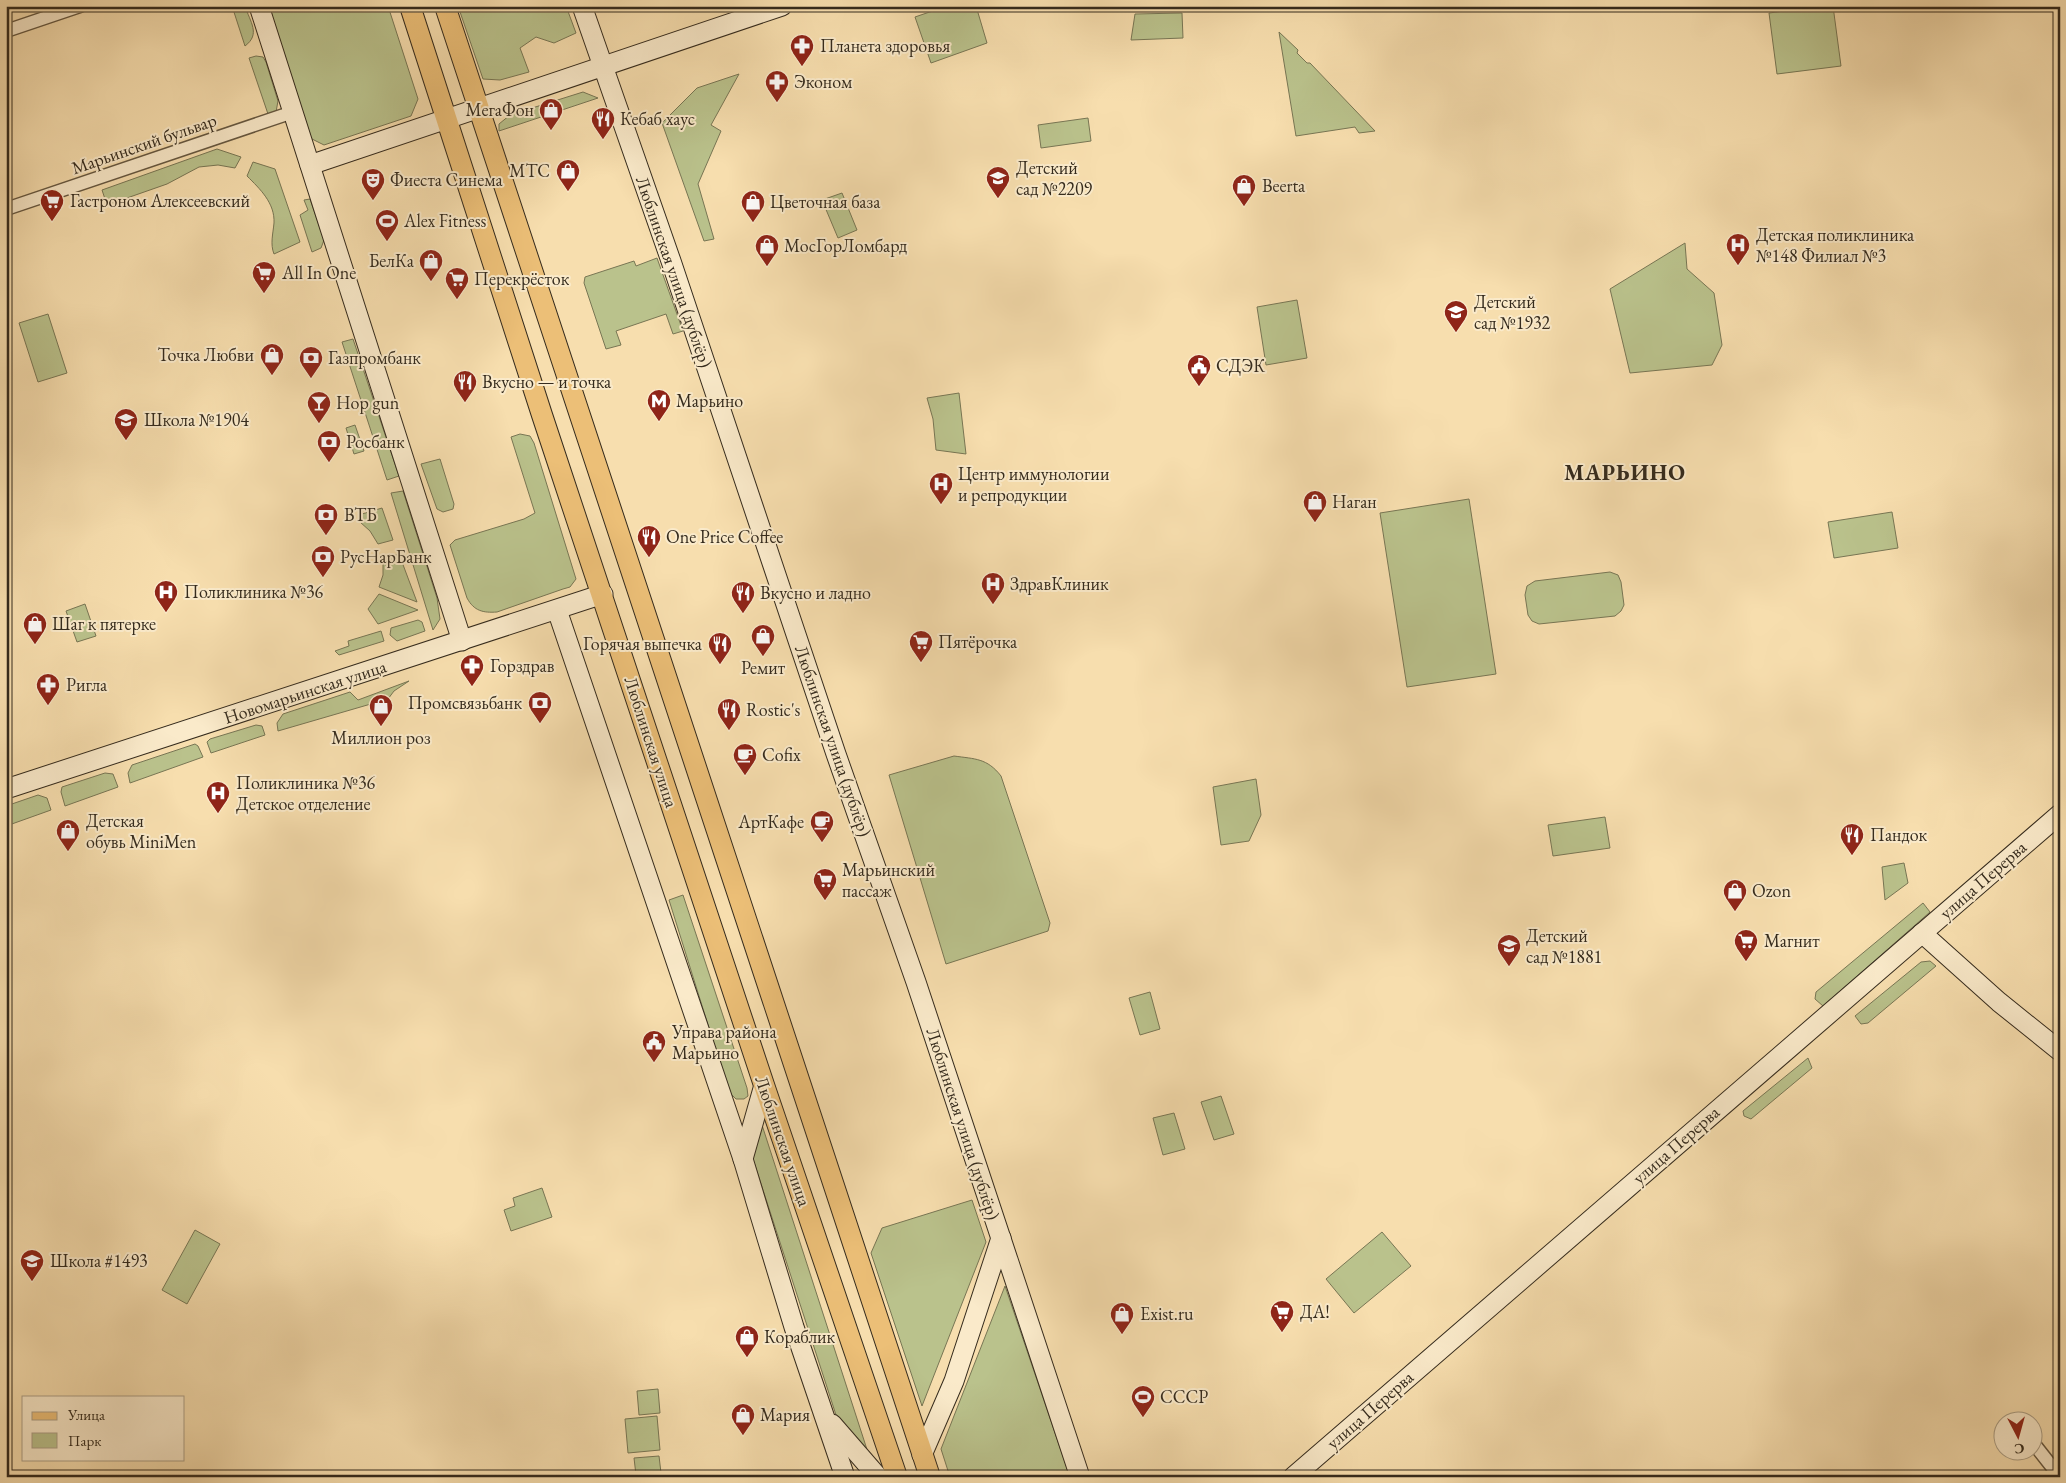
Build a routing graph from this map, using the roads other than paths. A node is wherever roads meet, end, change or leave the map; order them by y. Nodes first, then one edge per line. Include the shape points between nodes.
1 (80, 6) edge
2 (259, 6) edge
3 (410, 6) edge
4 (445, 6) edge
5 (582, 6) edge
6 (782, 6) edge
7 (6, 31) edge
8 (602, 66) junction
9 (479, 108) junction
10 (293, 112) junction
11 (445, 118) junction
12 (310, 165) junction
13 (6, 209) edge
14 (602, 594) junction
15 (557, 610) junction
16 (462, 641) junction
17 (6, 789) edge
18 (2060, 814) edge
19 (1922, 933) junction
20 (2060, 1051) edge
21 (764, 1085) junction
22 (743, 1159) junction
23 (1001, 1238) junction
24 (823, 1413) junction
25 (922, 1455) junction
26 (2044, 1457) edge
27 (844, 1477) edge
28 (878, 1477) edge
29 (896, 1477) edge
30 (930, 1477) edge
31 (1080, 1477) edge
32 (1293, 1477) edge
33 (2060, 1477) edge

1 - 7 street
2 - 10 street
3 - 11 main road, Люблинская улица
4 - 9 main road, Люблинская улица
5 - 8 street, Люблинская улица (дублёр)
6 - 8 street
8 - 9 street
8 - 23 street, Люблинская улица (дублёр)
9 - 11 street
9 - 25 main road, Люблинская улица
10 - 12 street
10 - 13 street, Марьинский бульвар
11 - 12 street
11 - 14 main road, Люблинская улица
12 - 16 street
14 - 15 street, Новомарьинская улица
14 - 21 main road, Люблинская улица
15 - 16 street, Новомарьинская улица
15 - 22 street
16 - 17 street, Новомарьинская улица
18 - 19 street, улица Перерва
19 - 20 street
19 - 32 street, улица Перерва
21 - 22 street
21 - 29 main road, Люблинская улица
22 - 24 street
23 - 25 street via 954,1381
23 - 31 street, Люблинская улица (дублёр)
24 - 27 street
24 - 28 street
25 - 30 main road, Люблинская улица
26 - 33 street

